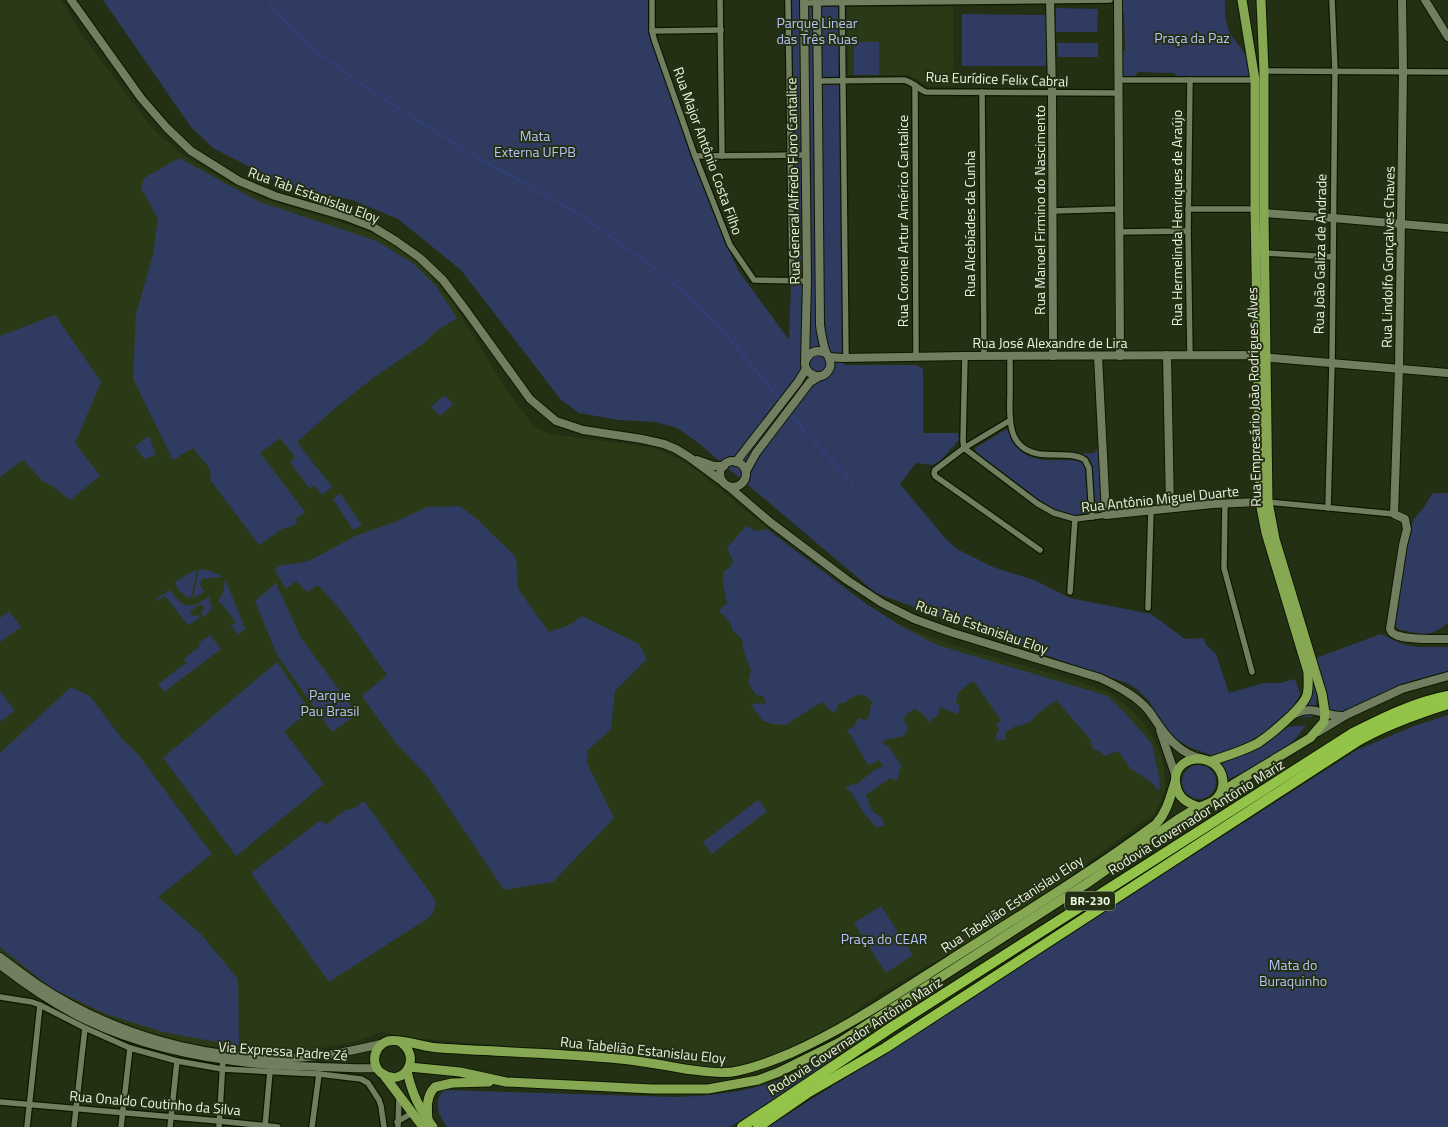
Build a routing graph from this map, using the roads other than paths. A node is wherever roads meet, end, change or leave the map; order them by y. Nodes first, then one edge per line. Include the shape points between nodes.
1 (71, 0) edge
2 (652, 0) edge
3 (720, 0) edge
4 (788, 0) edge
5 (1110, 0) edge
6 (1118, 0) edge
7 (1242, 0) edge
8 (1261, 0) edge
9 (1332, 0) edge
10 (1402, 0) edge
11 (1426, 0) edge
12 (1433, 0) edge
13 (804, 1) edge
14 (817, 1) edge
15 (842, 1) edge
16 (912, 1) edge
17 (980, 1) edge
18 (1050, 1) edge
19 (1430, 8) junction
20 (721, 30) junction
21 (652, 31) junction
22 (1448, 37) edge
23 (1264, 70) junction
24 (1335, 71) junction
25 (1403, 71) junction
26 (1448, 72) edge
27 (1119, 80) junction
28 (1190, 80) junction
29 (1255, 80) junction
30 (818, 81) junction
31 (843, 81) junction
32 (914, 86) junction
33 (982, 92) junction
34 (1052, 93) junction
35 (1119, 93) junction
36 (806, 155) junction
37 (695, 156) junction
38 (722, 156) junction
39 (789, 156) junction
40 (1119, 209) junction
41 (1188, 209) junction
42 (1052, 211) junction
43 (1260, 211) junction
44 (820, 218) junction
45 (1333, 218) junction
46 (806, 219) junction
47 (1401, 224) junction
48 (1448, 228) edge
49 (1188, 231) junction
50 (1120, 232) junction
51 (1264, 253) junction
52 (1333, 257) junction
53 (792, 281) junction
54 (807, 281) junction
55 (827, 355) junction
56 (1167, 355) junction
57 (1190, 355) junction
58 (916, 356) junction
59 (965, 356) junction
60 (984, 356) junction
61 (1053, 356) junction
62 (1098, 356) junction
63 (1120, 356) junction
64 (1262, 356) junction
65 (1010, 357) junction
66 (844, 358) junction
67 (806, 360) junction
68 (1332, 364) junction
69 (806, 369) junction
70 (1399, 369) junction
71 (826, 372) junction
72 (1448, 373) edge
73 (1009, 421) junction
74 (964, 448) junction
75 (689, 457) junction
76 (736, 462) junction
77 (724, 466) junction
78 (746, 472) junction
79 (726, 484) junction
80 (741, 485) junction
81 (1264, 502) junction
82 (1225, 503) junction
83 (752, 507) junction
84 (1170, 508) junction
85 (1328, 508) junction
86 (1151, 510) junction
87 (1394, 514) junction
88 (1106, 516) junction
89 (1092, 517) junction
90 (1075, 519) junction
91 (1040, 550) dead end
92 (1070, 592) dead end
93 (1148, 608) dead end
94 (1448, 639) edge
95 (1252, 672) dead end
96 (1448, 676) edge
97 (1448, 696) edge
98 (1448, 704) edge
99 (1325, 713) junction
100 (1294, 714) junction
101 (1346, 715) junction
102 (1159, 725) junction
103 (1310, 738) junction
104 (1206, 760) junction
105 (1175, 777) junction
106 (1222, 791) junction
107 (1199, 807) junction
108 (0, 956) edge
109 (0, 965) edge
110 (0, 997) edge
111 (40, 1004) junction
112 (85, 1028) junction
113 (399, 1041) junction
114 (381, 1044) junction
115 (130, 1048) junction
116 (223, 1060) junction
117 (177, 1061) junction
118 (222, 1069) junction
119 (408, 1069) junction
120 (270, 1071) junction
121 (380, 1071) junction
122 (319, 1074) junction
123 (506, 1082) junction
124 (399, 1096) junction
125 (0, 1102) edge
126 (29, 1105) junction
127 (76, 1109) junction
128 (412, 1112) junction
129 (122, 1113) junction
130 (171, 1117) junction
131 (219, 1124) edge
132 (397, 1124) edge
133 (428, 1125) edge
134 (265, 1126) edge
135 (27, 1127) edge
136 (74, 1127) edge
137 (121, 1127) edge
138 (170, 1127) edge
139 (278, 1127) edge
140 (312, 1127) edge
141 (384, 1127) edge
142 (742, 1127) edge
143 (758, 1127) edge

1 - 75 street, Rua Tab Estanislau Eloy via 141,98 191,151 238,181 274,196 347,217 396,240 443,280 530,399 556,421 583,430 664,444
2 - 21 street, Rua Major Antônio Costa Filho
3 - 20 street
4 - 39 street, Rua General Alfredo Floro Cantalice
5 - 18 street
6 - 27 street
7 - 29 main road, Rua Empresário João Rodrigues Alves
8 - 23 main road, Rua Empresário João Rodrigues Alves
9 - 24 street, Rua João Galiza de Andrade
10 - 25 street, Rua Lindolfo Gonçalves Chaves
11 - 19 street
12 - 19 street
13 - 14 street
13 - 36 street, Rua General Alfredo Floro Cantalice
14 - 15 street
14 - 30 street, Rua General Alfredo Floro Cantalice
15 - 16 street
15 - 31 street
16 - 17 street
17 - 18 street
18 - 34 street, Rua Manoel Firmino do Nascimento
19 - 22 street
20 - 21 street
20 - 38 street
21 - 37 street, Rua Major Antônio Costa Filho
23 - 24 street
23 - 43 main road, Rua Empresário João Rodrigues Alves
24 - 25 street
24 - 45 street, Rua João Galiza de Andrade
25 - 26 street
25 - 47 street, Rua Lindolfo Gonçalves Chaves
27 - 28 street
27 - 35 street
28 - 29 street
28 - 41 street, Rua Hermelinda Henriques de Araújo
29 - 43 main road, Rua Empresário João Rodrigues Alves
30 - 31 street, Rua Eurídice Felix Cabral
30 - 44 street, Rua General Alfredo Floro Cantalice
31 - 32 street, Rua Eurídice Felix Cabral via 904,80
31 - 66 street
32 - 33 street, Rua Eurídice Felix Cabral via 926,92
32 - 58 street, Rua Coronel Artur Américo Cantalice
33 - 34 street, Rua Eurídice Felix Cabral
33 - 60 street, Rua Alcebíades da Cunha
34 - 35 street, Rua Eurídice Felix Cabral
34 - 42 street, Rua Manoel Firmino do Nascimento
35 - 40 street
36 - 39 street
36 - 46 street, Rua General Alfredo Floro Cantalice
37 - 38 street
37 - 53 street, Rua Major Antônio Costa Filho via 730,246 754,280
38 - 39 street
39 - 53 street, Rua General Alfredo Floro Cantalice
40 - 42 street
40 - 50 street
41 - 43 street
41 - 49 street, Rua Hermelinda Henriques de Araújo
42 - 61 street, Rua Manoel Firmino do Nascimento
43 - 45 street
43 - 51 main road, Rua Empresário João Rodrigues Alves
43 - 64 main road, Rua Empresário João Rodrigues Alves
44 - 46 street
44 - 55 street, Rua General Alfredo Floro Cantalice via 820,326
45 - 47 street
45 - 52 street, Rua João Galiza de Andrade
46 - 54 street, Rua General Alfredo Floro Cantalice
47 - 48 street
47 - 70 street, Rua Lindolfo Gonçalves Chaves
49 - 50 street
49 - 57 street, Rua Hermelinda Henriques de Araújo
50 - 63 street
51 - 52 street
51 - 64 main road, Rua Empresário João Rodrigues Alves
52 - 68 street, Rua João Galiza de Andrade
53 - 54 street, Rua Major Antônio Costa Filho
54 - 67 street, Rua General Alfredo Floro Cantalice
55 - 66 street, Rua José Alexandre de Lira
55 - 67 street via 818,351
55 - 71 street, Rua General Alfredo Floro Cantalice
56 - 57 street, Rua José Alexandre de Lira
56 - 63 street, Rua José Alexandre de Lira
56 - 84 street
57 - 64 street, Rua José Alexandre de Lira
58 - 59 street, Rua José Alexandre de Lira
58 - 66 street, Rua José Alexandre de Lira
59 - 60 street, Rua José Alexandre de Lira
59 - 74 street
60 - 65 street, Rua José Alexandre de Lira
61 - 62 street, Rua José Alexandre de Lira
61 - 65 street, Rua José Alexandre de Lira
62 - 63 street, Rua José Alexandre de Lira
62 - 88 street
64 - 68 street, Rua José Alexandre de Lira
64 - 81 main road, Rua Empresário João Rodrigues Alves
65 - 73 street
66 - 71 street
67 - 69 street, Rua General Alfredo Floro Cantalice
68 - 70 street, Rua José Alexandre de Lira
68 - 85 street, Rua João Galiza de Andrade
69 - 71 street via 812,375
69 - 76 street
70 - 72 street, Rua José Alexandre de Lira
70 - 87 street, Rua Lindolfo Gonçalves Chaves
71 - 78 street via 810,382 756,453
73 - 74 street
73 - 89 street via 1017,441 1025,449 1085,460 1089,468
74 - 90 street, Rua Antônio Miguel Duarte via 1038,504
74 - 91 street via 935,470 935,476
75 - 77 street, Rua Tab Estanislau Eloy
75 - 79 street, Rua Tab Estanislau Eloy
76 - 77 street
76 - 78 street
77 - 79 street via 721,472
78 - 80 street
79 - 80 street
79 - 83 street, Rua Tab Estanislau Eloy
80 - 83 street, Rua Tab Estanislau Eloy
81 - 82 street, Rua Antônio Miguel Duarte
81 - 85 street, Rua Antônio Miguel Duarte
81 - 99 main road, Rua Empresário João Rodrigues Alves
81 - 100 main road, Rua Empresário João Rodrigues Alves via 1266,533 1308,672 1308,693
82 - 84 street, Rua Antônio Miguel Duarte
82 - 95 street via 1224,568
83 - 102 street, Rua Tab Estanislau Eloy via 882,603 950,632 1100,678 1135,698
84 - 86 street, Rua Antônio Miguel Duarte
85 - 87 street, Rua Antônio Miguel Duarte
86 - 88 street, Rua Antônio Miguel Duarte
86 - 93 street
87 - 94 street, Rua Antônio Miguel Duarte via 1405,519 1407,529 1390,629 1402,636
88 - 89 street, Rua Antônio Miguel Duarte
89 - 90 street, Rua Antônio Miguel Duarte
90 - 92 street
96 - 101 street via 1402,689
97 - 142 highway, Rodovia Governador Antônio Mariz / BR-230 via 1414,705 1354,733 892,1027
98 - 143 highway, Rodovia Governador Antônio Mariz / BR-230 via 1404,718 1356,742
99 - 100 street via 1312,709
99 - 101 street
99 - 103 main road via 1324,722
100 - 104 main road, Rua Empresário João Rodrigues Alves via 1259,742
101 - 103 street
102 - 104 street, Rua Tab Estanislau Eloy via 1186,752
102 - 105 street, Rua Tab Estanislau Eloy
103 - 106 main road
104 - 105 main road via 1188,760 1178,768
104 - 106 main road via 1220,771
105 - 107 main road via 1181,797
105 - 113 main road, Rua Tabelião Estanislau Eloy via 1169,802 1156,824 1082,876 894,997 814,1043 768,1063 715,1074 619,1059 434,1048
106 - 107 main road via 1218,798
107 - 123 main road, Rua Tabelião Estanislau Eloy via 1086,884 840,1042 779,1072 758,1080 708,1089
108 - 114 street, Via Expressa Padre Zé via 37,984 78,1007 126,1029 182,1047 289,1058
109 - 116 street, Via Expressa Padre Zé via 39,994 88,1021 157,1046
110 - 111 street
111 - 112 street
111 - 126 street
112 - 115 street
112 - 127 street
113 - 114 main road
113 - 119 main road via 410,1054
114 - 121 main road via 375,1056
115 - 117 street
115 - 129 street
116 - 118 street
116 - 121 street, Via Expressa Padre Zé
117 - 118 street
117 - 130 street
118 - 120 street
118 - 131 street
119 - 121 main road via 395,1077
119 - 123 main road, Rua Tabelião Estanislau Eloy via 460,1072
119 - 133 main road via 412,1094
120 - 122 street
120 - 134 street
121 - 124 main road
122 - 140 street
122 - 141 street via 358,1078 368,1084 381,1106
123 - 133 main road via 452,1083 435,1087 427,1104
124 - 128 main road
124 - 132 street
125 - 126 street, Rua Onaldo Coutinho da Silva
126 - 127 street, Rua Onaldo Coutinho da Silva
126 - 135 street
127 - 129 street, Rua Onaldo Coutinho da Silva
127 - 136 street
128 - 132 street
128 - 133 main road
129 - 130 street, Rua Onaldo Coutinho da Silva
129 - 137 street
130 - 131 street, Rua Onaldo Coutinho da Silva
130 - 138 street
131 - 134 street, Rua Onaldo Coutinho da Silva
134 - 139 street, Rua Onaldo Coutinho da Silva

